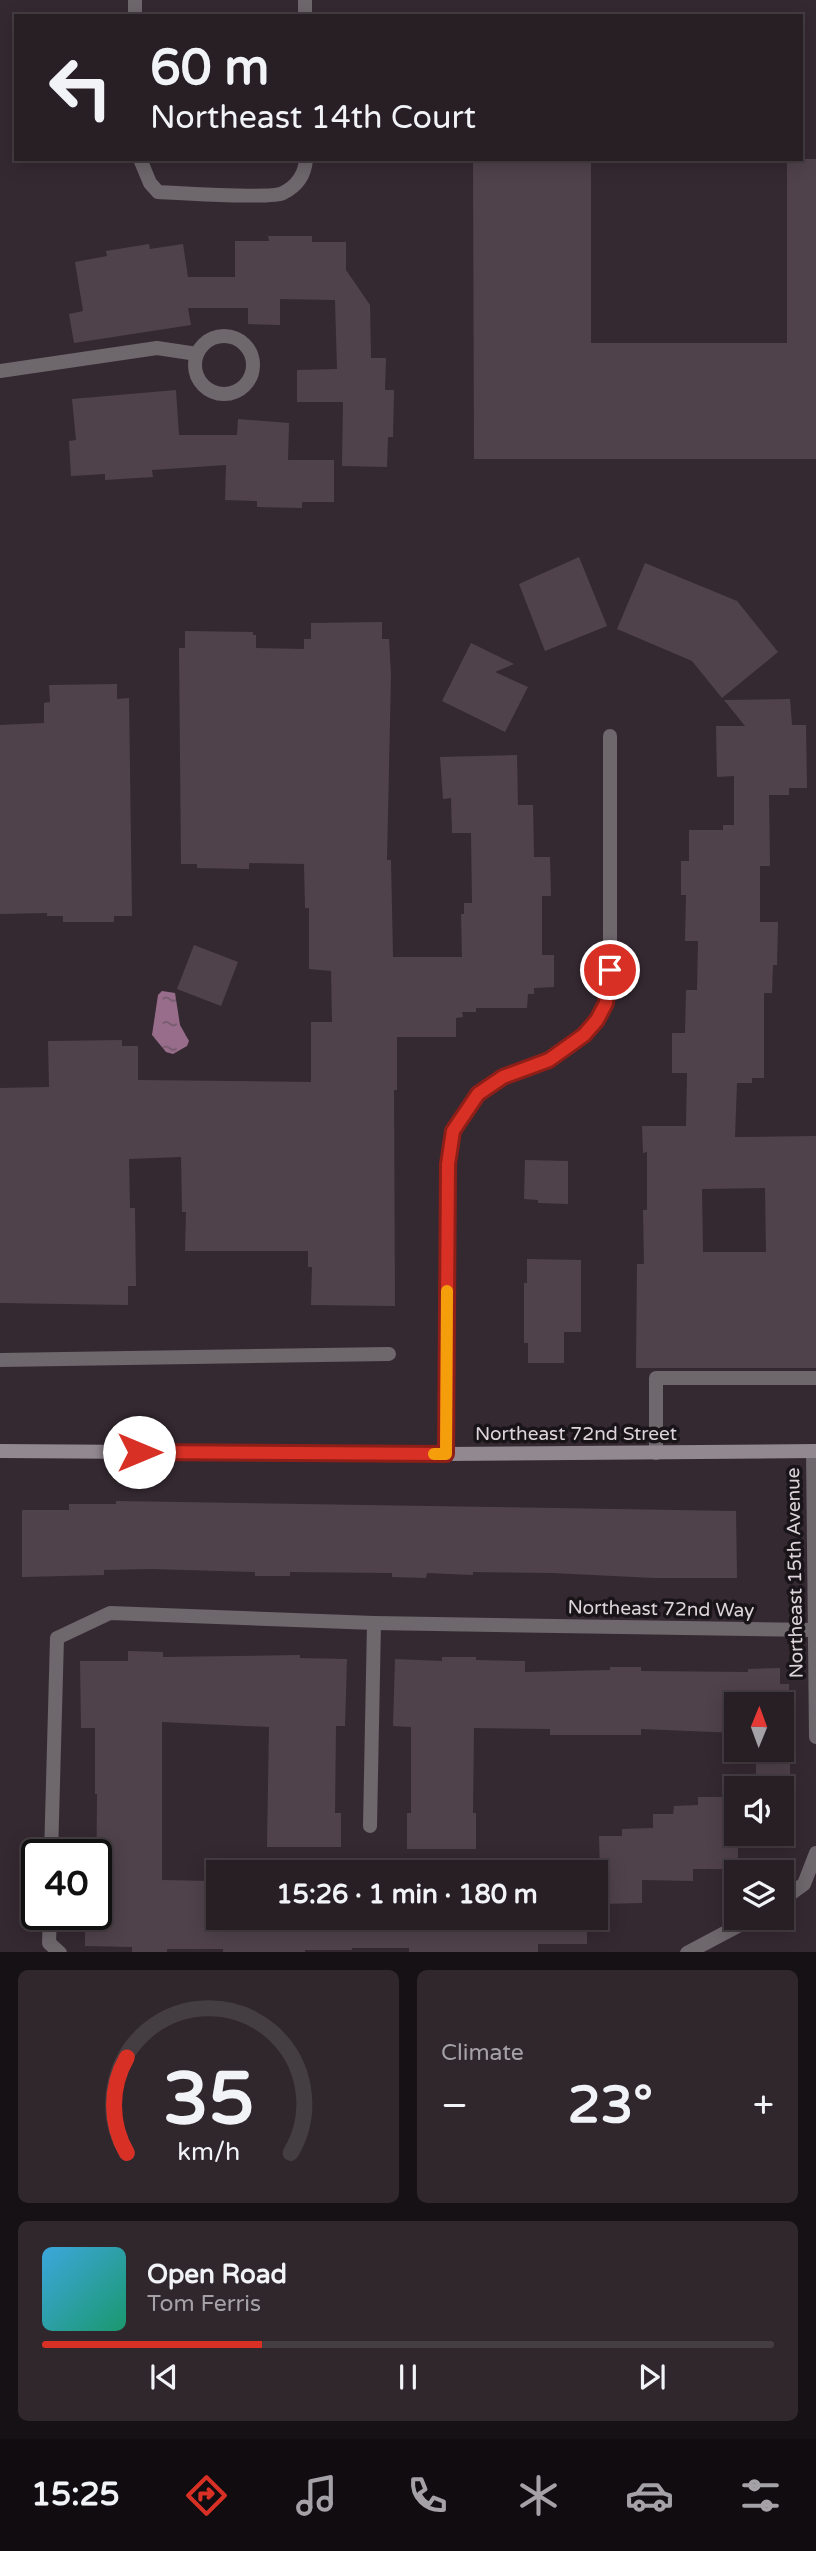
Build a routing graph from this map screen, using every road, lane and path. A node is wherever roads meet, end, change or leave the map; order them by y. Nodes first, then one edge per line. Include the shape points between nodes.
1 (141, 161) edge
2 (306, 161) edge
3 (197, 354) junction
4 (0, 370) edge
5 (610, 736) dead end
6 (388, 1354) dead end
7 (0, 1360) edge
8 (816, 1378) edge
9 (0, 1451) edge
10 (815, 1451) edge
11 (656, 1453) junction
12 (446, 1454) junction
13 (374, 1623) junction
14 (815, 1630) edge
15 (816, 1737) edge
16 (370, 1826) dead end
17 (51, 1839) edge
18 (816, 1853) edge
19 (794, 1891) edge
20 (49, 1930) edge
21 (730, 1930) edge
22 (60, 1952) edge
23 (687, 1952) edge

1 - 2 street via 158,192 281,195 298,184
3 - 3 street via 197,376 213,392 235,392 251,376 251,354 235,338 213,338
3 - 4 street via 157,348
5 - 12 street via 610,970 606,1003 584,1035 566,1049 503,1077 478,1094 453,1131 448,1164
6 - 7 street
8 - 11 street via 656,1378
9 - 12 street, Northeast 72nd Street
10 - 11 street, Northeast 72nd Street
10 - 14 street, Northeast 15th Avenue
11 - 12 street, Northeast 72nd Street
13 - 14 street, Northeast 72nd Way
13 - 16 street
13 - 17 street, Northeast 72nd Way via 110,1613 57,1638
14 - 15 street, Northeast 15th Avenue
18 - 19 street via 804,1884
20 - 22 street via 49,1943
21 - 23 street

